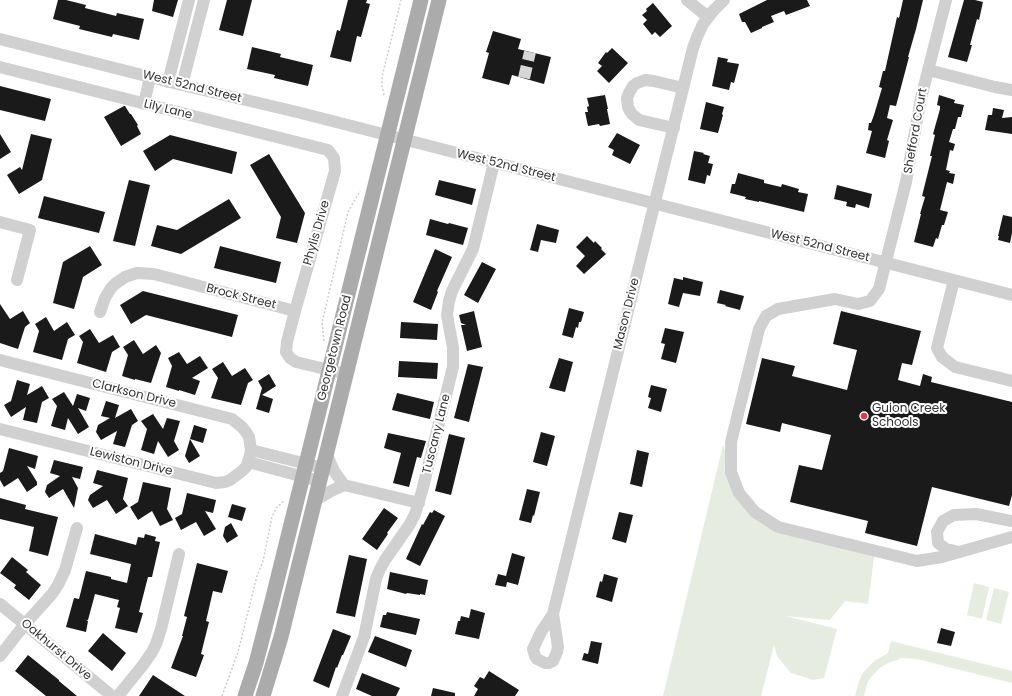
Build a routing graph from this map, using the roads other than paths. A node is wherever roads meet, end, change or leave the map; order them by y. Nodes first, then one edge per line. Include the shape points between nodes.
1 (189, 0) edge
2 (204, 0) edge
3 (421, 0) edge
4 (439, 0) edge
5 (687, 0) edge
6 (724, 0) edge
7 (946, 0) edge
8 (708, 17) junction
9 (0, 39) edge
10 (0, 67) edge
11 (928, 70) junction
12 (150, 77) junction
13 (168, 82) junction
14 (182, 85) junction
15 (683, 88) junction
16 (1012, 90) edge
17 (144, 104) junction
18 (674, 128) junction
19 (388, 135) junction
20 (404, 140) junction
21 (333, 156) joint
22 (494, 163) junction
23 (654, 204) junction
24 (0, 222) edge
25 (886, 263) junction
26 (17, 280) dead end
27 (954, 280) junction
28 (1012, 295) edge
29 (295, 310) junction
30 (100, 312) dead end
31 (0, 360) edge
32 (329, 370) junction
33 (346, 374) junction
34 (1012, 381) edge
35 (0, 429) edge
36 (326, 453) junction
37 (250, 456) junction
38 (304, 470) junction
39 (321, 475) junction
40 (344, 485) junction
41 (314, 501) junction
42 (419, 503) junction
43 (1012, 521) edge
44 (77, 528) dead end
45 (1012, 537) edge
46 (959, 552) junction
47 (179, 554) dead end
48 (0, 604) edge
49 (553, 614) dead end
50 (26, 624) junction
51 (0, 656) edge
52 (112, 696) edge
53 (118, 696) edge
54 (245, 696) edge
55 (263, 696) edge
56 (342, 696) edge

1 - 13 street
2 - 14 street
3 - 19 main road, Georgetown Road
4 - 20 main road, Georgetown Road
5 - 8 street
6 - 8 street, Mason Drive
7 - 11 street, Shefford Court
8 - 15 street, Mason Drive via 695,41
9 - 12 street, West 52nd Street
10 - 17 street, Lily Lane
11 - 16 street
11 - 25 street, Shefford Court via 906,182
12 - 13 street, West 52nd Street
12 - 17 street
13 - 14 street, West 52nd Street
14 - 19 street, West 52nd Street
15 - 18 street, Mason Drive
15 - 18 street via 645,80 633,86 628,98 628,107 639,120
17 - 21 street, Lily Lane via 328,150
18 - 23 street, Mason Drive
19 - 20 street, West 52nd Street
19 - 32 main road, Georgetown Road
20 - 22 street, West 52nd Street
20 - 33 main road, Georgetown Road
21 - 29 street, Phylis Drive via 335,171
22 - 23 street, West 52nd Street
22 - 42 street, Tuscany Lane via 473,249 449,301 447,315 453,348 453,366
23 - 25 street, West 52nd Street
23 - 49 street, Mason Drive
24 - 26 street via 30,230
25 - 27 street, West 52nd Street
25 - 46 street, Shefford Court via 879,289 870,300 858,304 835,299 778,309 766,316 759,329 731,442 730,472 739,493 751,508 778,527 917,561
27 - 28 street, West 52nd Street
27 - 34 street via 937,348 942,357 955,367
29 - 30 street, Brock Street via 154,274 137,273 125,277 111,288
29 - 32 street via 287,342 287,355 296,362
31 - 37 street, Clarkson Drive via 232,419 248,435 251,443
32 - 33 street
32 - 38 main road, Georgetown Road
33 - 36 main road, Georgetown Road
35 - 37 street, Lewiston Drive via 216,483 225,482 242,472
36 - 39 main road, Georgetown Road
36 - 40 street
37 - 38 street
38 - 39 street
38 - 54 main road, Georgetown Road via 262,641
39 - 41 main road, Georgetown Road
40 - 41 street
40 - 42 street
41 - 55 main road, Georgetown Road via 281,637
42 - 56 street, Tuscany Lane via 410,524 379,571 364,637
43 - 46 street via 976,514 954,515 943,521 937,532 938,543 946,549
44 - 50 street via 66,570 52,594
45 - 46 street, Shefford Court
47 - 53 street via 156,644
48 - 50 street, Oakhurst Drive
50 - 51 street
50 - 52 street, Oakhurst Drive

